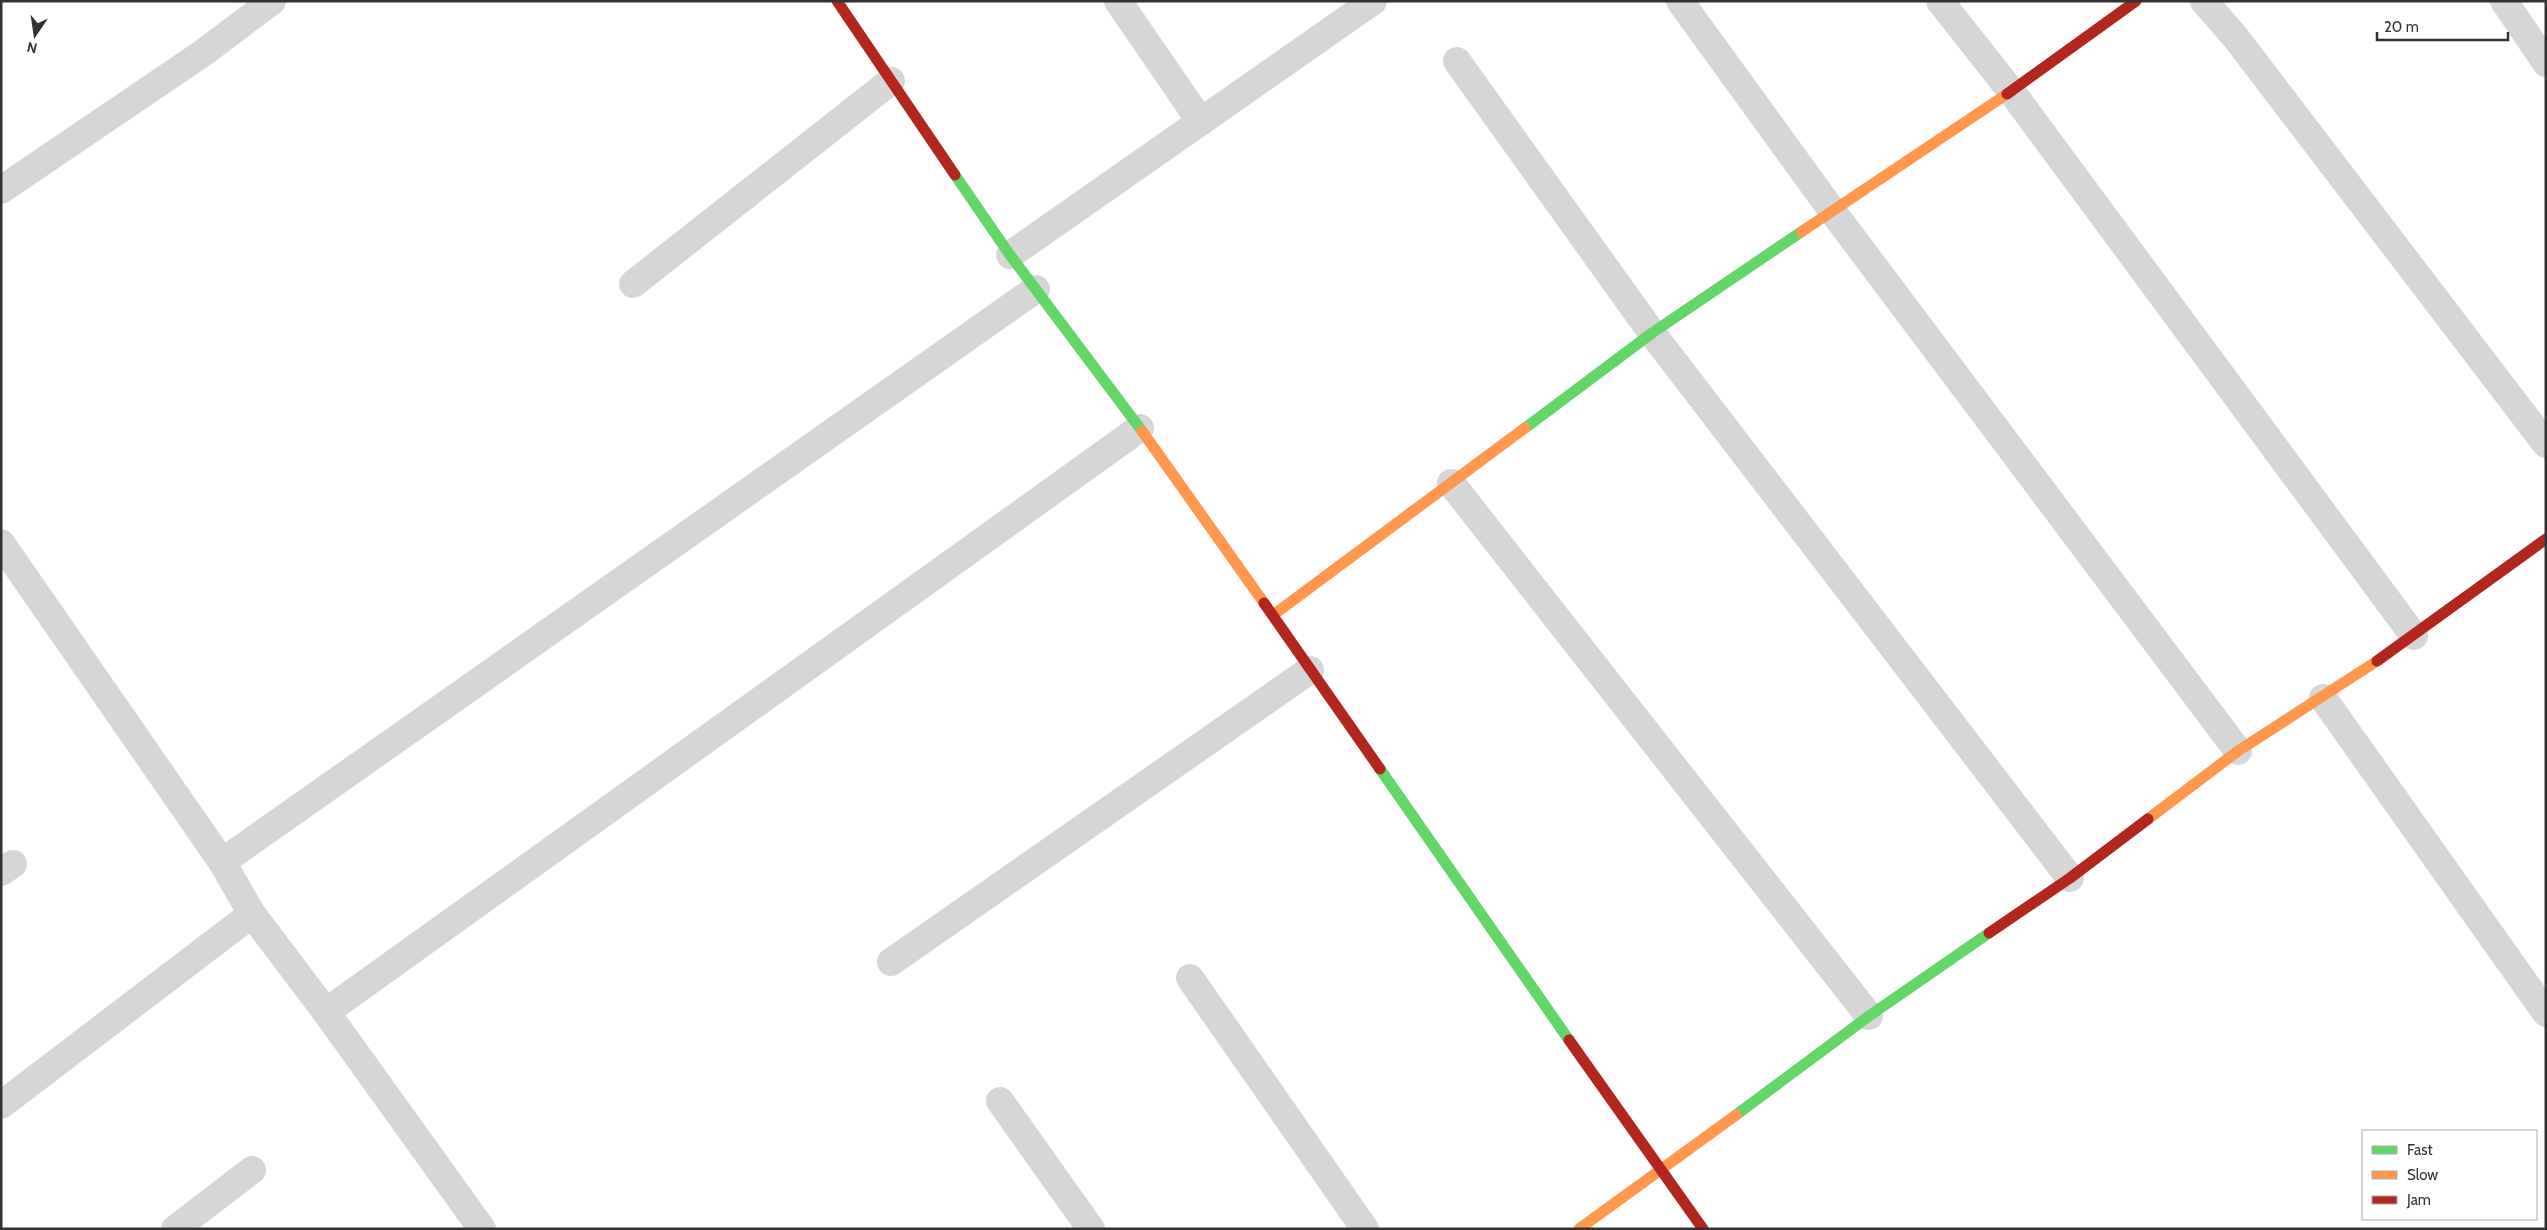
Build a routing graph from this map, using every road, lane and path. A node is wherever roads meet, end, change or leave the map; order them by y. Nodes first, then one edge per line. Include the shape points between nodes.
1 (272, 1) edge
2 (837, 1) edge
3 (1118, 1) edge
4 (1373, 1) edge
5 (1680, 1) edge
6 (1940, 1) edge
7 (2136, 1) edge
8 (2204, 1) edge
9 (2504, 1) edge
10 (1457, 61) dead end
11 (2546, 63) edge
12 (891, 81) junction
13 (2011, 90) junction
14 (1201, 122) junction
15 (1, 190) edge
16 (1833, 212) junction
17 (1010, 254) junction
18 (633, 284) dead end
19 (1036, 289) junction
20 (1652, 333) junction
21 (1140, 428) junction
22 (2546, 444) edge
23 (1451, 483) junction
24 (2546, 539) edge
25 (1, 543) edge
26 (1274, 615) junction
27 (2414, 636) junction
28 (1310, 670) junction
29 (2323, 698) junction
30 (2238, 751) junction
31 (222, 862) junction
32 (2070, 878) junction
33 (252, 914) junction
34 (891, 962) dead end
35 (1190, 978) dead end
36 (326, 1012) junction
37 (2546, 1014) edge
38 (1869, 1016) junction
39 (1000, 1101) dead end
40 (1, 1105) edge
41 (252, 1170) dead end
42 (1661, 1172) junction
43 (175, 1229) edge
44 (482, 1229) edge
45 (1091, 1229) edge
46 (1365, 1229) edge
47 (1579, 1229) edge
48 (1703, 1229) edge

1 - 15 street via 203,53
2 - 12 street
3 - 14 street
4 - 14 street
5 - 16 street
6 - 13 street
7 - 13 street
8 - 22 street via 2236,38
9 - 11 street
10 - 20 street
12 - 17 street
12 - 18 street
13 - 16 street
13 - 27 street
14 - 17 street
16 - 20 street
16 - 30 street
17 - 19 street
19 - 21 street
19 - 31 street
20 - 23 street
20 - 32 street
21 - 26 street
21 - 36 street
23 - 26 street
23 - 38 street
24 - 27 street
25 - 31 street
26 - 28 street
27 - 29 street
28 - 34 street
28 - 42 street
29 - 30 street
29 - 37 street
30 - 32 street
31 - 33 street
32 - 38 street
33 - 36 street
33 - 40 street
35 - 46 street
36 - 44 street
38 - 42 street
39 - 45 street
41 - 43 street
42 - 47 street
42 - 48 street

